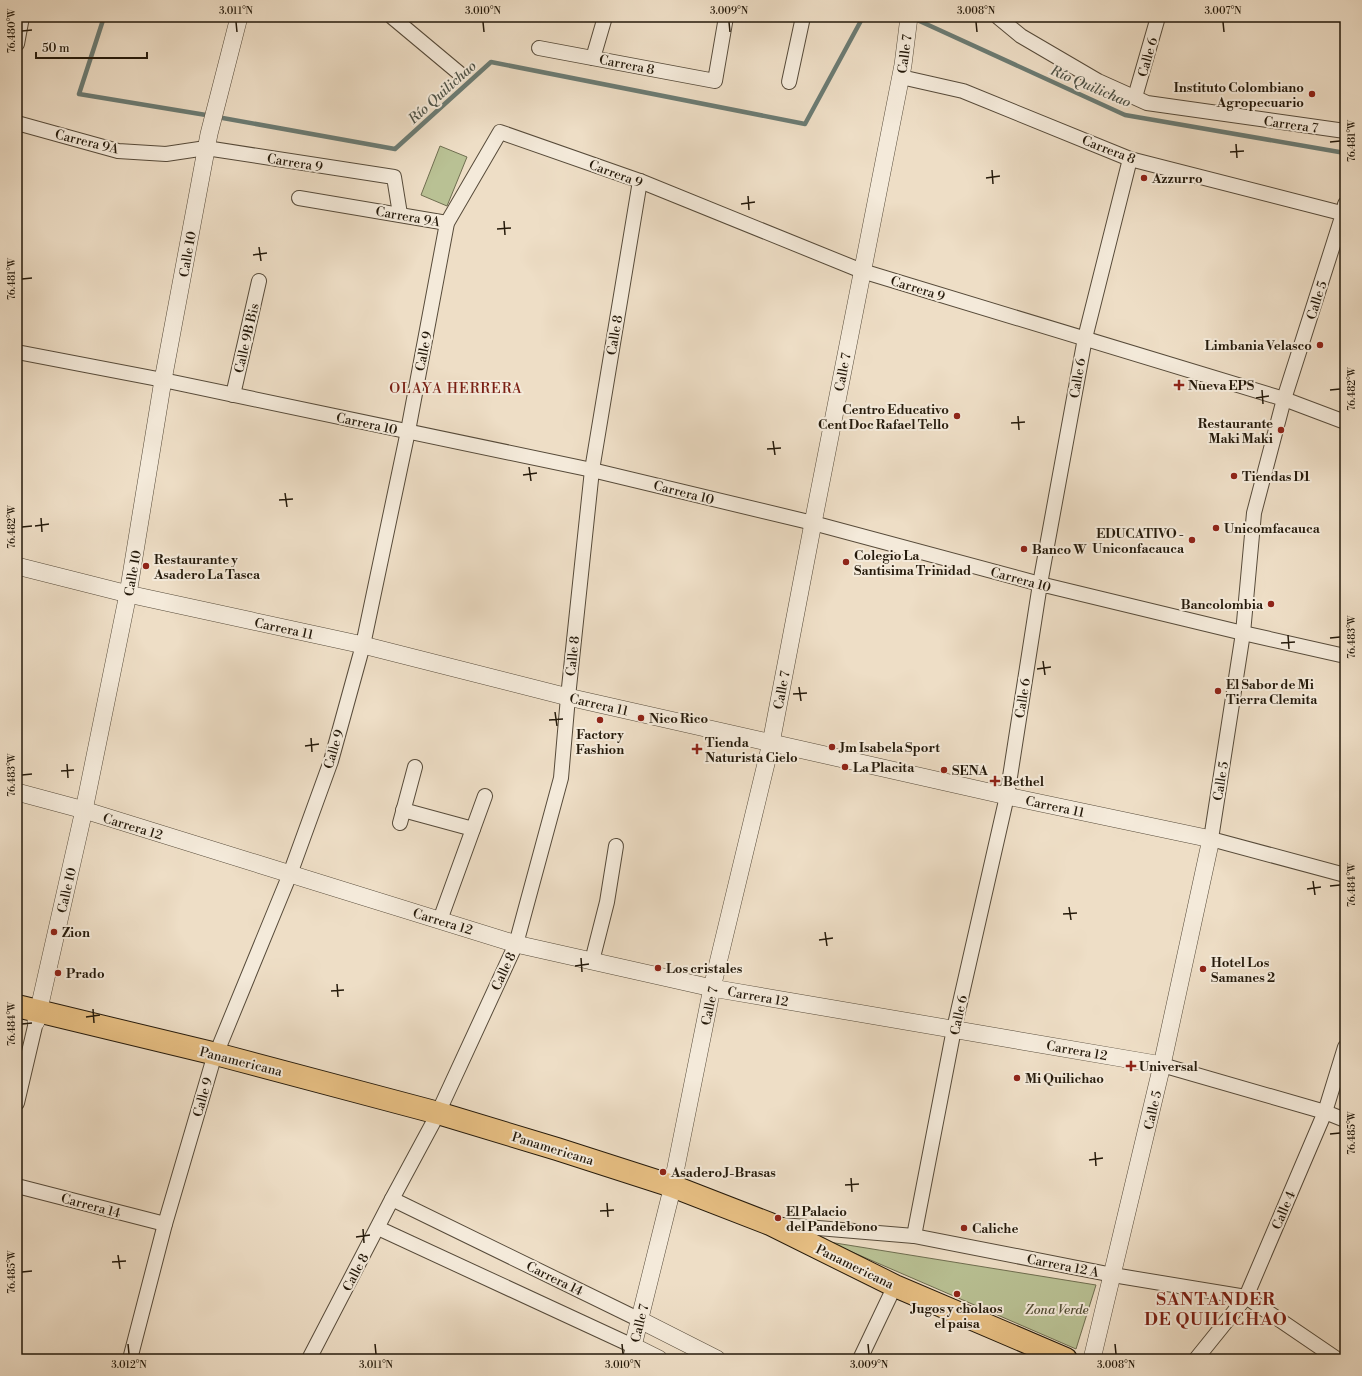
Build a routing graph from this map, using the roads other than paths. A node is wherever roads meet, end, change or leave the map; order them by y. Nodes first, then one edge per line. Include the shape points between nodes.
1 (22, 17) edge
2 (239, 17) edge
3 (392, 17) edge
4 (605, 17) edge
5 (726, 17) edge
6 (803, 17) edge
7 (909, 17) edge
8 (998, 17) edge
9 (1158, 17) edge
10 (17, 44) edge
11 (539, 48) dead end
12 (593, 58) junction
13 (902, 71) junction
14 (459, 73) dead end
15 (789, 82) dead end
16 (1135, 97) junction
17 (17, 123) edge
18 (1345, 131) edge
19 (500, 132) joint
20 (208, 141) junction
21 (1130, 159) junction
22 (640, 181) junction
23 (299, 198) dead end
24 (1344, 211) edge
25 (400, 214) junction
26 (447, 223) junction
27 (862, 271) junction
28 (259, 281) dead end
29 (1084, 338) junction
30 (17, 352) edge
31 (163, 380) junction
32 (233, 395) junction
33 (1284, 399) junction
34 (1345, 422) edge
35 (408, 431) junction
36 (592, 470) junction
37 (813, 523) junction
38 (17, 566) edge
39 (1040, 584) junction
40 (128, 594) junction
41 (1243, 633) junction
42 (363, 645) junction
43 (1345, 656) edge
44 (568, 697) junction
45 (771, 743) junction
46 (415, 767) dead end
47 (17, 792) edge
48 (485, 796) dead end
49 (1006, 796) junction
50 (84, 810) junction
51 (473, 829) junction
52 (1211, 839) junction
53 (616, 846) dead end
54 (290, 874) junction
55 (1345, 875) edge
56 (440, 920) junction
57 (516, 944) junction
58 (592, 961) junction
59 (712, 988) junction
60 (17, 1006) edge
61 (30, 1017) edge
62 (954, 1029) junction
63 (1345, 1047) edge
64 (214, 1059) junction
65 (1162, 1065) junction
66 (18, 1088) edge
67 (17, 1103) edge
68 (1325, 1112) junction
69 (436, 1117) junction
70 (1345, 1120) edge
71 (17, 1186) edge
72 (671, 1191) junction
73 (392, 1199) junction
74 (165, 1224) junction
75 (770, 1224) junction
76 (378, 1228) junction
77 (914, 1236) junction
78 (1113, 1275) junction
79 (890, 1296) junction
80 (1246, 1296) junction
81 (640, 1320) junction
82 (632, 1352) edge
83 (130, 1359) edge
84 (309, 1359) edge
85 (659, 1359) edge
86 (717, 1359) edge
87 (860, 1359) edge
88 (1036, 1359) edge
89 (1066, 1359) edge
90 (1092, 1359) edge
91 (1196, 1359) edge
92 (1337, 1359) edge

1 - 10 street
2 - 20 street, Calle 10
3 - 14 street
4 - 12 street
5 - 12 street, Carrera 8 via 715,81
6 - 15 street
7 - 13 street, Calle 7
8 - 16 street, Carrera 7 via 1021,36 1098,81
9 - 16 street, Calle 6
11 - 12 street, Carrera 8
13 - 21 street, Carrera 8 via 963,91
13 - 27 street, Calle 7
16 - 18 street, Carrera 7 via 1147,102
17 - 20 street, Carrera 9A via 118,151 166,154
19 - 22 street, Carrera 9
19 - 26 street, Calle 9
20 - 25 street, Carrera 9 via 394,177
20 - 31 street, Calle 10
21 - 24 street, Carrera 8
21 - 29 street, Calle 6
22 - 27 street, Carrera 9
22 - 36 street, Calle 8
23 - 25 street, Carrera 9A
24 - 33 street, Calle 5
25 - 26 street, Carrera 9A
26 - 35 street, Calle 9
27 - 29 street, Carrera 9
27 - 37 street, Calle 7
28 - 32 street, Calle 9B Bis
29 - 33 street, Carrera 9
29 - 39 street, Calle 6
30 - 31 street, Carrera 10
31 - 32 street, Carrera 10
31 - 40 street, Calle 10
32 - 35 street, Carrera 10
33 - 34 street, Carrera 9
33 - 41 street, Calle 5 via 1254,513
35 - 36 street, Carrera 10
35 - 42 street, Calle 9
36 - 37 street, Carrera 10
36 - 44 street, Calle 8
37 - 39 street, Carrera 10
37 - 45 street, Calle 7
38 - 40 street, Carrera 11
39 - 41 street, Carrera 10
39 - 49 street, Calle 6
40 - 42 street, Carrera 11
40 - 50 street, Calle 10
41 - 43 street, Carrera 10
41 - 52 street, Calle 5
42 - 44 street, Carrera 11
42 - 54 street, Calle 9 via 331,761
44 - 45 street, Carrera 11
44 - 57 street, Calle 8 via 561,778
45 - 49 street, Carrera 11
45 - 59 street, Calle 7
46 - 51 street via 402,816
47 - 50 street, Carrera 12
48 - 51 street
49 - 52 street, Carrera 11
49 - 62 street, Calle 6
50 - 54 street, Carrera 12
50 - 61 street, Calle 10
51 - 56 street
52 - 55 street, Carrera 11
52 - 65 street, Calle 5
53 - 58 street via 607,902
54 - 56 street, Carrera 12
54 - 64 street, Calle 9
56 - 57 street, Carrera 12
57 - 58 street, Carrera 12
57 - 69 street, Calle 8
58 - 59 street, Carrera 12
59 - 62 street, Carrera 12
59 - 72 street, Calle 7
60 - 61 main road, Panamericana
61 - 64 main road, Panamericana
61 - 66 street, Calle 10
62 - 65 street, Carrera 12
62 - 77 street, Calle 6
63 - 68 street, Calle 4
64 - 69 main road, Panamericana
64 - 74 street, Calle 9
65 - 68 street, Carrera 12
65 - 78 street, Calle 5
66 - 67 street, Calle 10
68 - 70 street, Carrera 12
68 - 80 street, Calle 4
69 - 72 main road, Panamericana via 554,1157
69 - 73 street, Calle 8
71 - 74 street, Carrera 14
72 - 75 main road, Panamericana
72 - 79 main road, Panamericana
72 - 81 street, Calle 7
73 - 76 street, Calle 8
73 - 81 street, Carrera 14
74 - 83 street, Calle 9
75 - 77 street, Carrera 12 A
75 - 89 main road, Panamericana via 895,1286
76 - 82 street
76 - 84 street, Calle 8
77 - 78 street, Carrera 12 A
78 - 80 street, Carrera 12 A
78 - 90 street, Calle 5
79 - 87 street
79 - 88 main road, Panamericana
80 - 91 street, Calle 4
80 - 92 street, Carrera 12 A
81 - 82 street, Calle 7
81 - 86 street, Carrera 14
82 - 85 street

